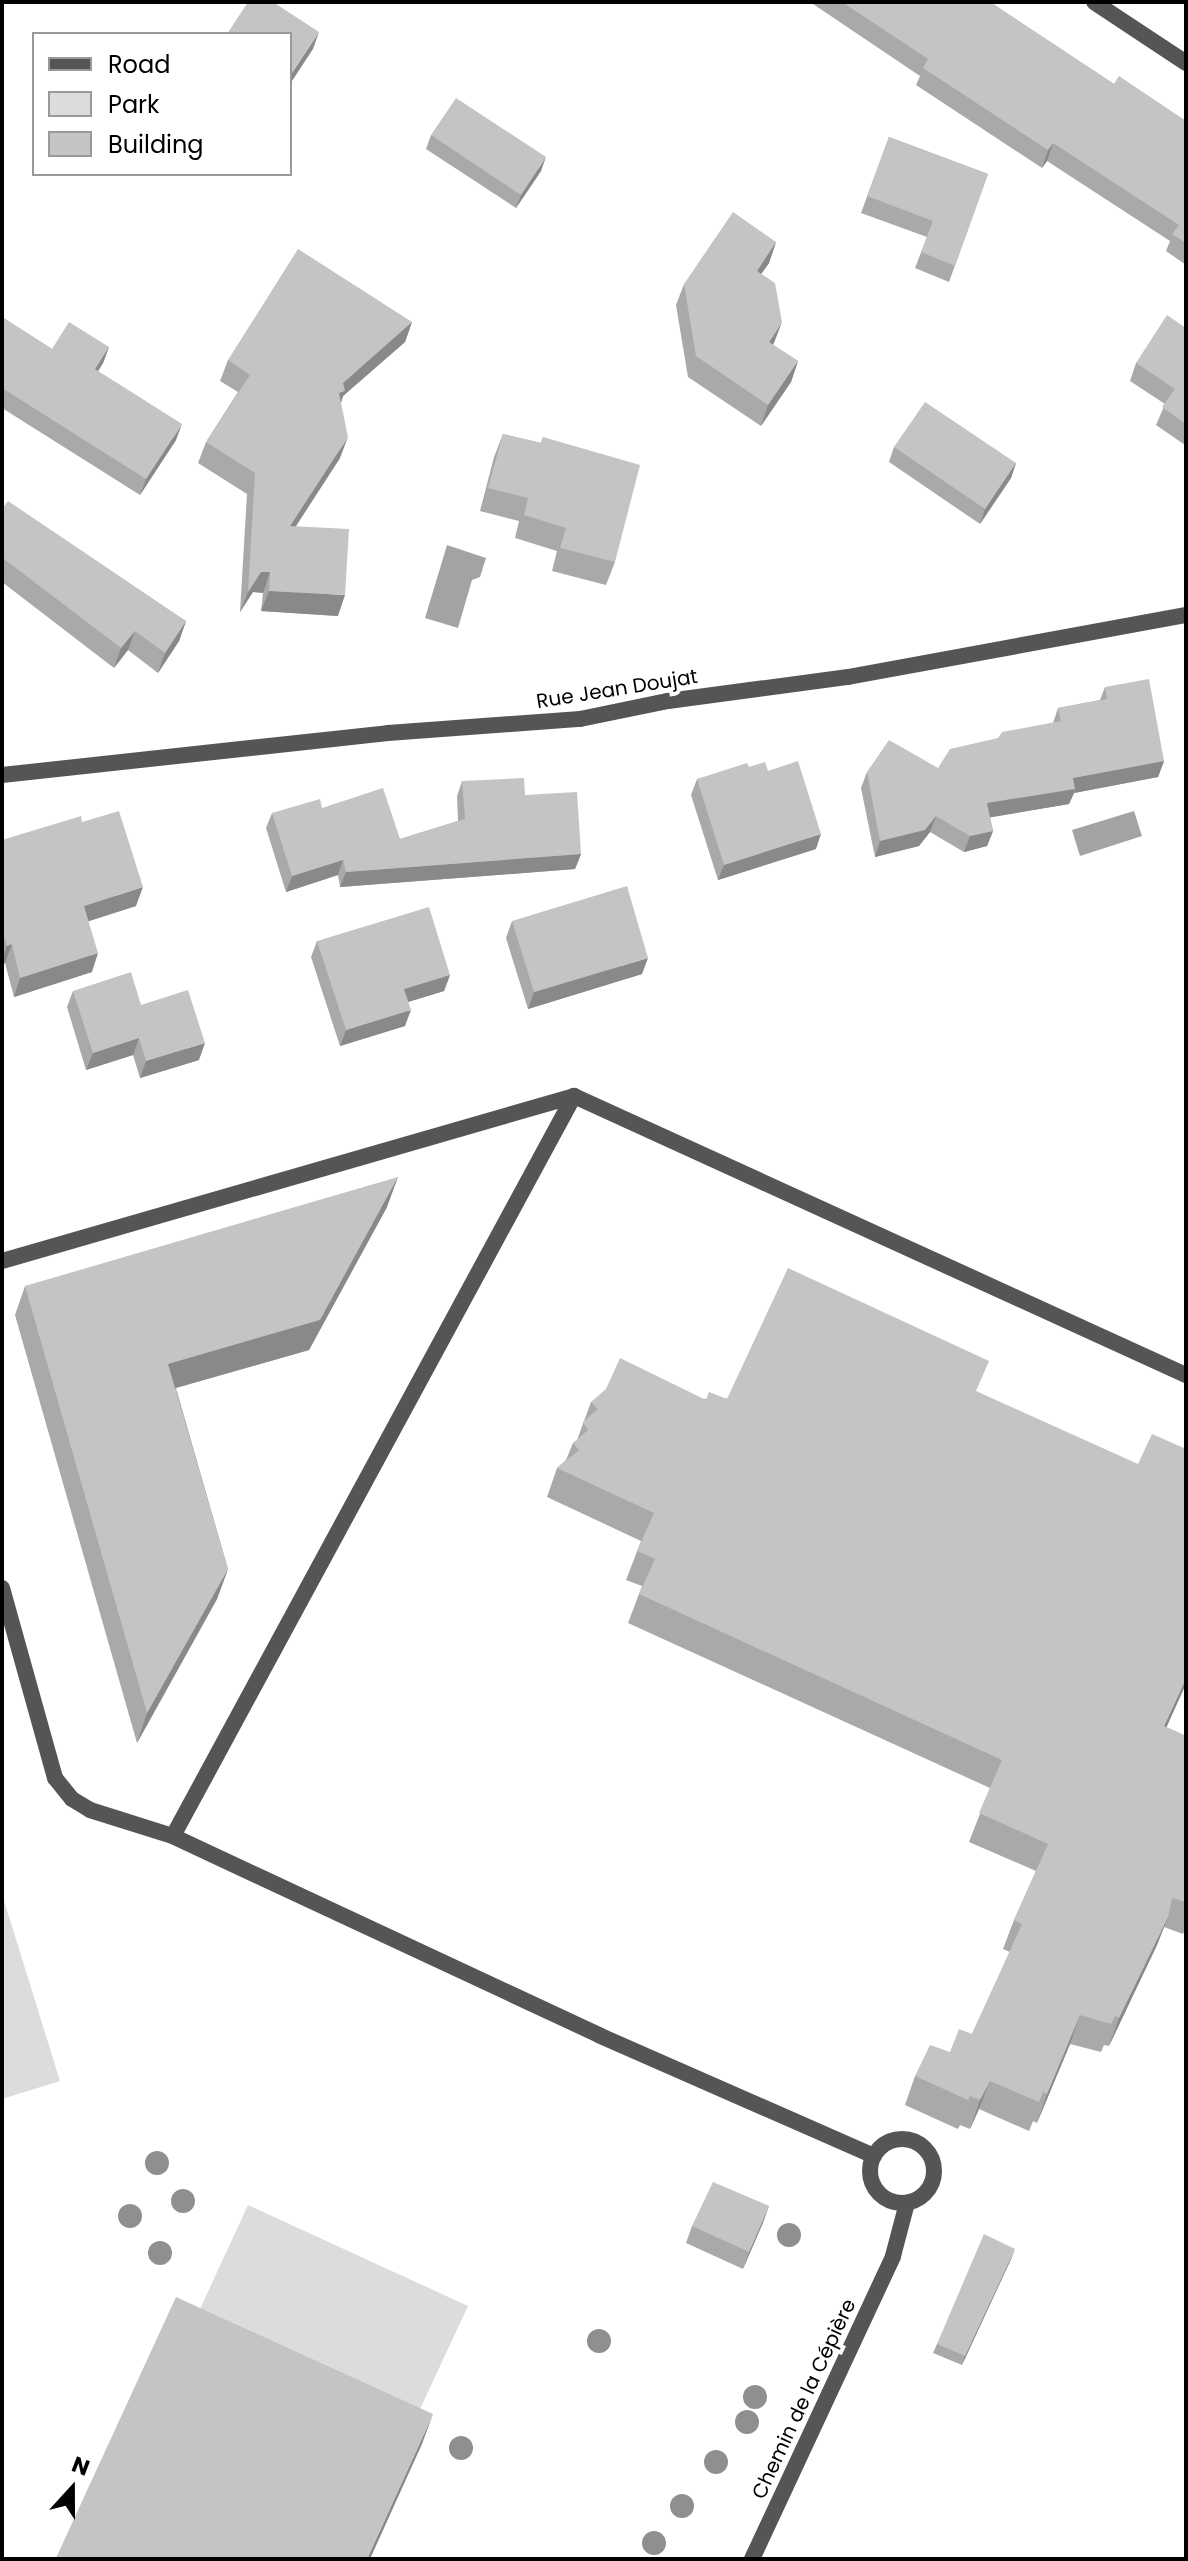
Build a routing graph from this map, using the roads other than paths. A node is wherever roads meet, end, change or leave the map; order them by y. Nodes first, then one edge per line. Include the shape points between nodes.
1 (1094, 2) edge
2 (1186, 63) edge
3 (1186, 615) edge
4 (2, 775) edge
5 (574, 1096) junction
6 (2, 1261) edge
7 (1186, 1375) edge
8 (2, 1588) edge
9 (173, 1836) junction
10 (874, 2156) junction
11 (907, 2203) junction
12 (752, 2559) edge

1 - 2 street
3 - 4 street, Rue Jean Doujat via 580,719 388,733
5 - 6 street
5 - 7 street
5 - 9 street
8 - 9 street via 55,1778 72,1799 90,1810
9 - 10 street via 599,2035
10 - 11 street via 870,2176 879,2194 887,2201
10 - 11 street via 880,2147 899,2139 929,2152 935,2173 932,2184 927,2194
11 - 12 street, Chemin de la Cépière via 893,2256

